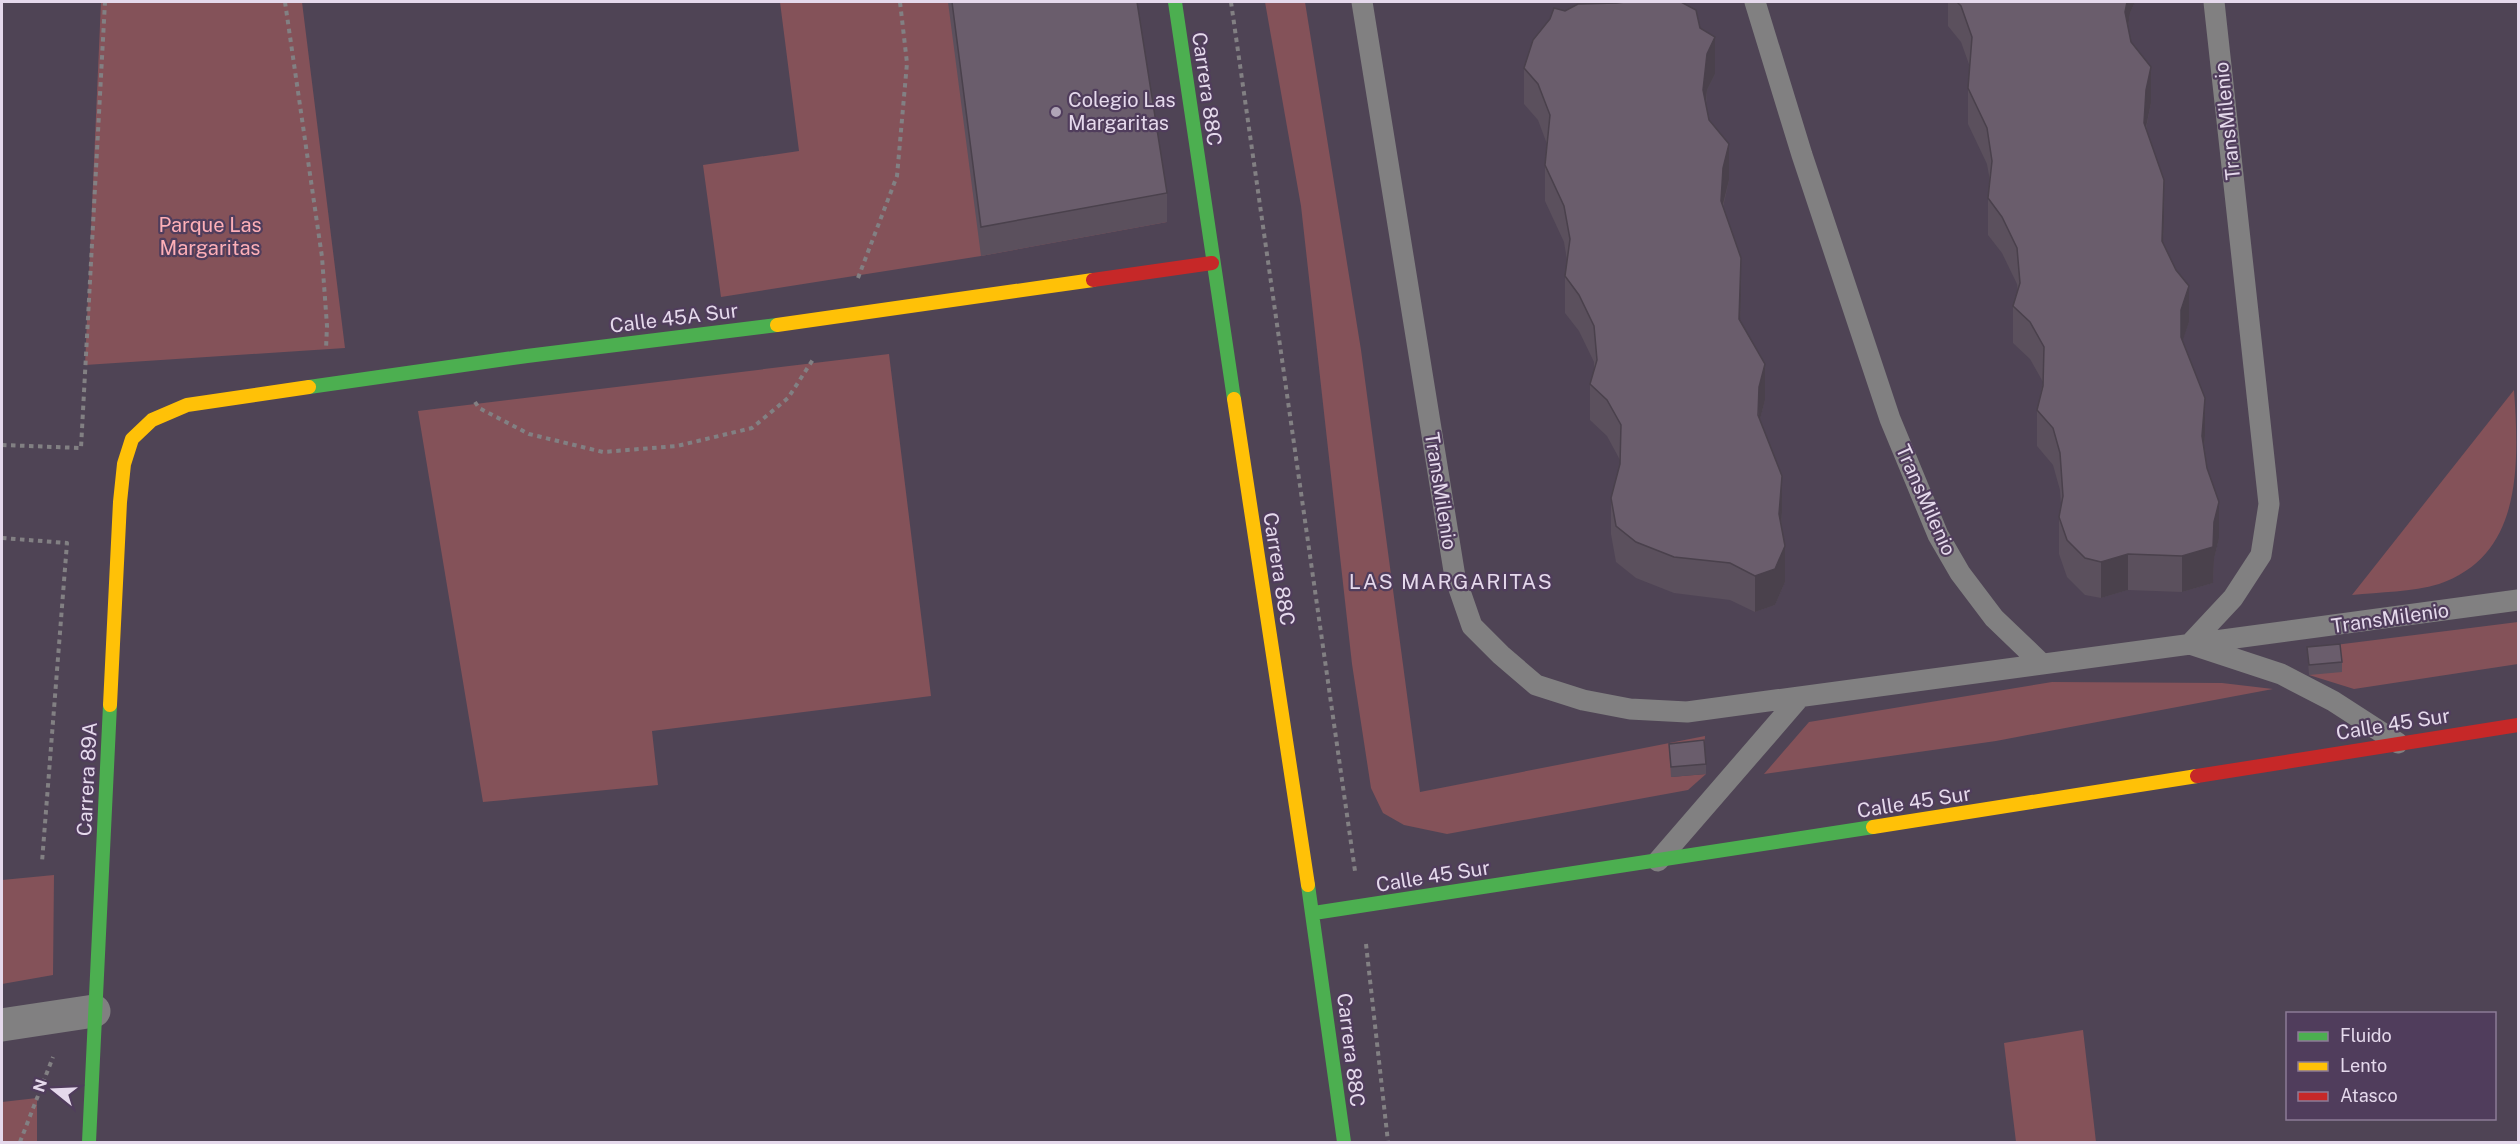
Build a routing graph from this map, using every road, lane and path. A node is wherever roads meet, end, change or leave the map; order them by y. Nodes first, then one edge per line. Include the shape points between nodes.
1 (105, 2) edge
2 (285, 2) edge
3 (1175, 2) edge
4 (1231, 2) edge
5 (1362, 2) edge
6 (1755, 2) edge
7 (2214, 2) edge
8 (1212, 263) junction
9 (319, 386) junction
10 (144, 423) joint
11 (2, 445) edge
12 (2, 538) edge
13 (2518, 600) edge
14 (2190, 644) junction
15 (2042, 664) junction
16 (1800, 697) junction
17 (2518, 724) edge
18 (2398, 743) junction
19 (1658, 861) junction
20 (42, 862) dead end
21 (1360, 906) junction
22 (1314, 913) junction
23 (82, 1013) junction
24 (2, 1025) edge
25 (20, 1143) edge
26 (88, 1143) edge
27 (1344, 1143) edge
28 (1388, 1143) edge

1 - 11 path via 81,448
2 - 9 path via 322,257 327,326
3 - 8 street, Carrera 88C
4 - 21 path
5 - 16 lane, TransMilenio via 1455,578 1472,626 1536,685 1583,700 1630,709 1688,712
6 - 15 lane, TransMilenio via 1890,419 1938,535 1960,573 1994,618
7 - 14 lane, TransMilenio via 2269,504 2261,555 2233,598
8 - 9 street, Calle 45A Sur
8 - 22 street, Carrera 88C
9 - 10 street, Calle 45A Sur via 188,405
10 - 23 street, Carrera 89A via 129,442 123,464
12 - 20 path via 67,543
13 - 14 lane, TransMilenio
14 - 15 lane, TransMilenio
14 - 18 lane via 2281,674 2333,701
15 - 16 lane, TransMilenio
16 - 19 lane
17 - 18 street, Calle 45 Sur
18 - 19 street, Calle 45 Sur
19 - 21 street, Calle 45 Sur
21 - 22 street, Calle 45 Sur
21 - 28 path
22 - 27 street, Carrera 88C
23 - 24 street
23 - 25 path
23 - 26 street, Carrera 89A

